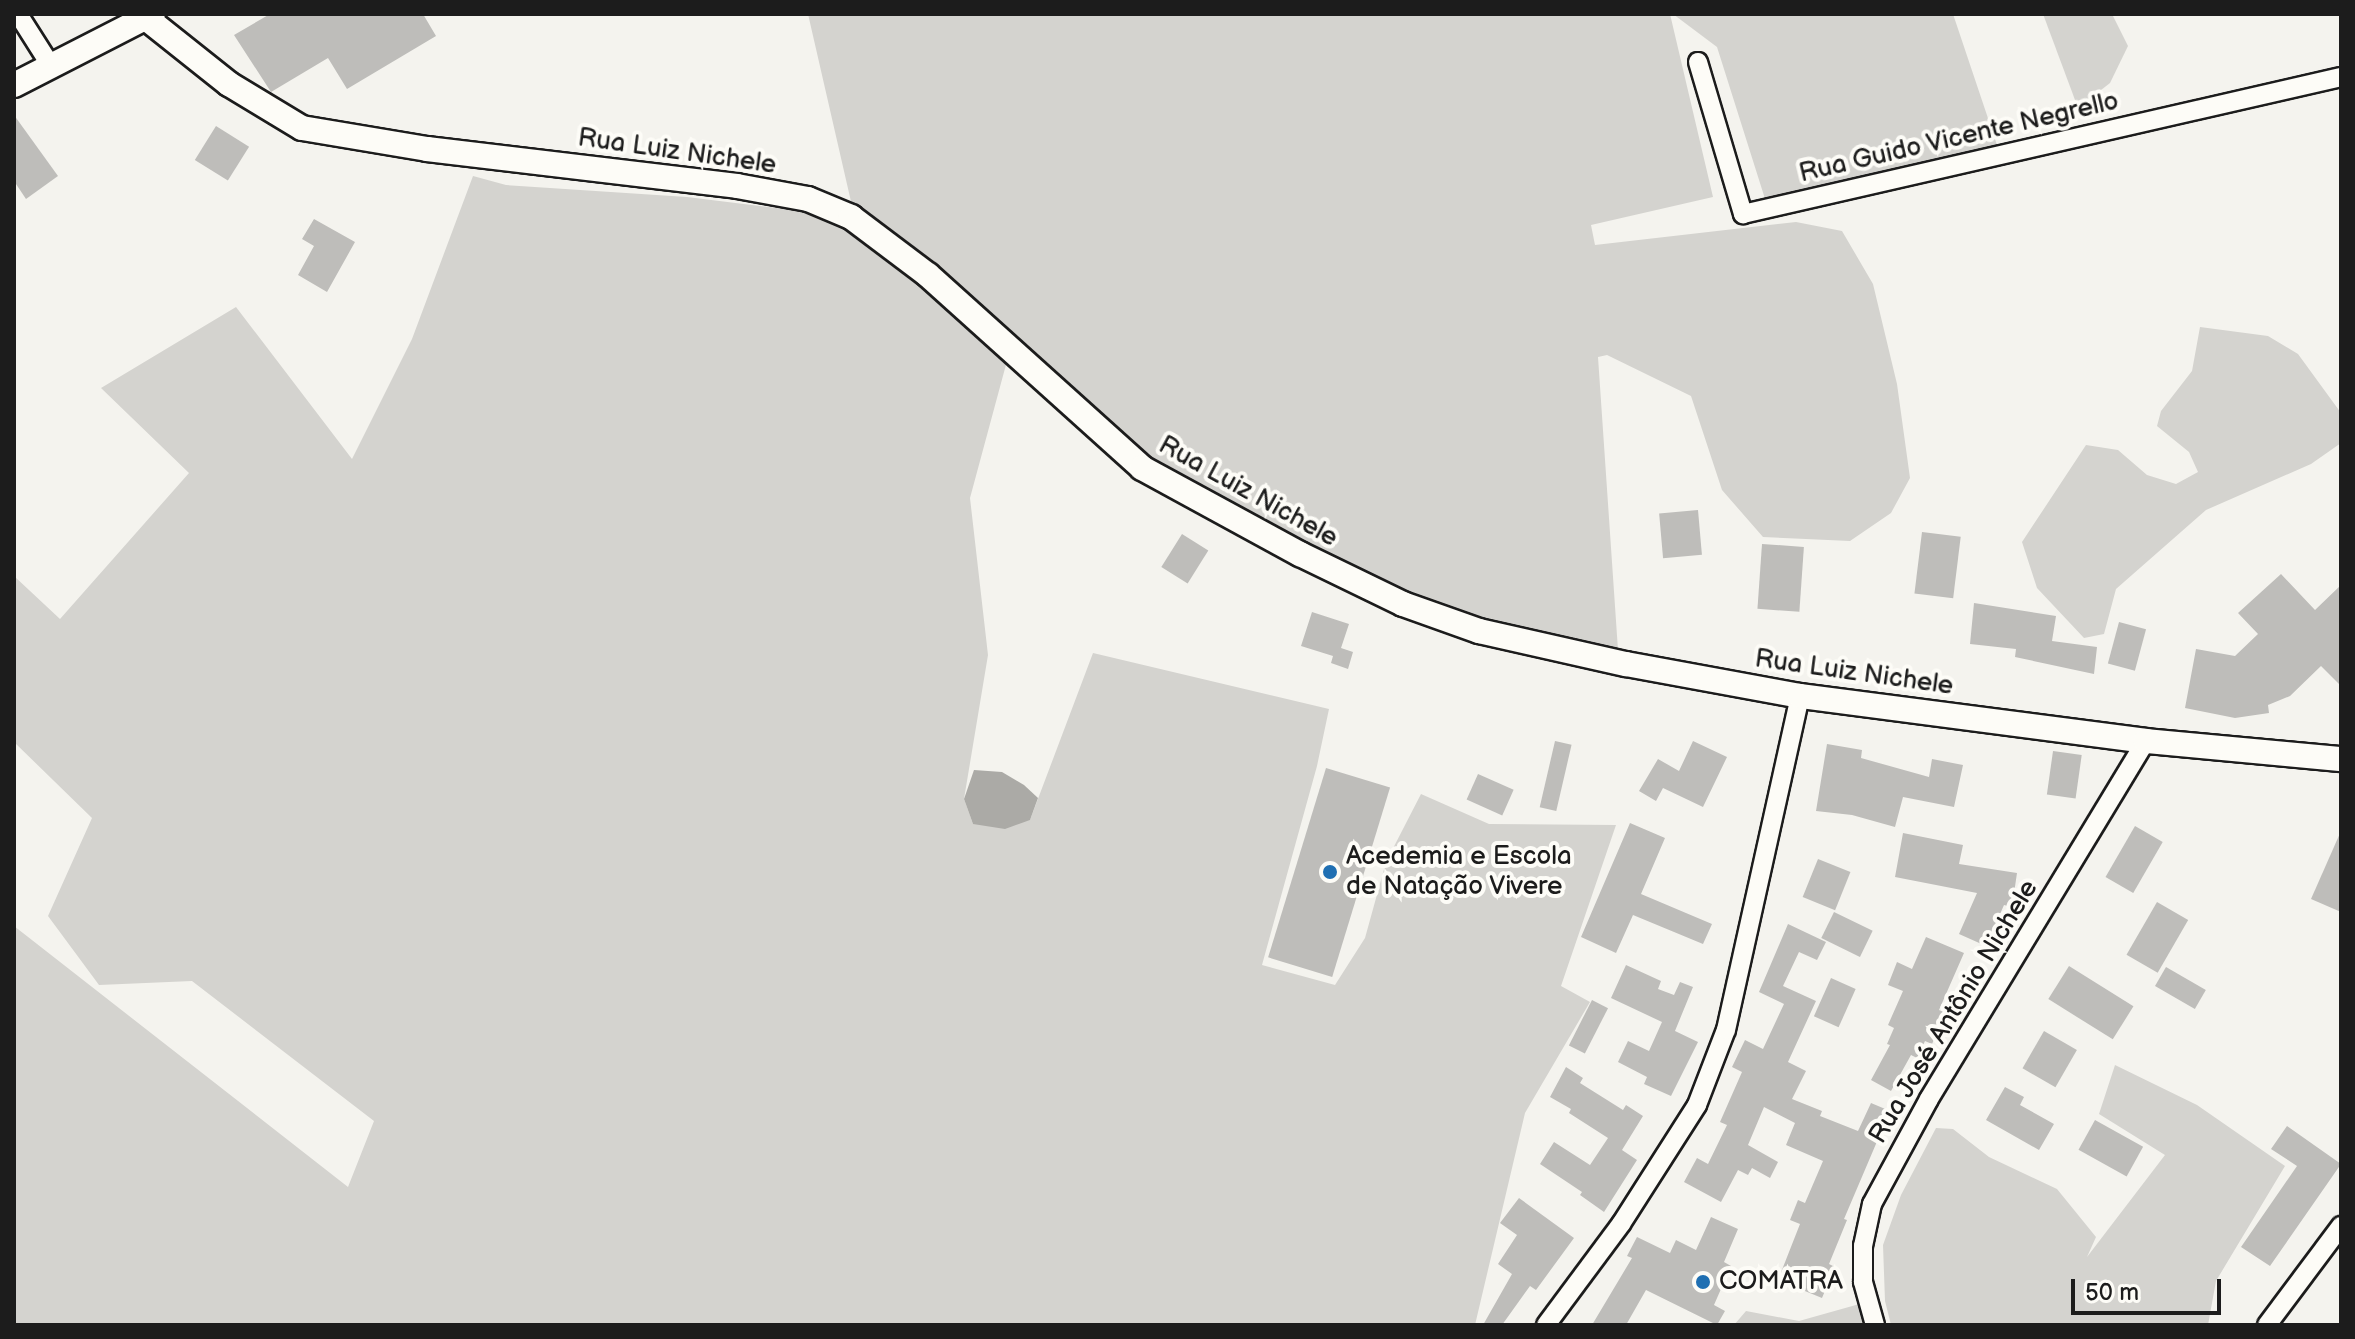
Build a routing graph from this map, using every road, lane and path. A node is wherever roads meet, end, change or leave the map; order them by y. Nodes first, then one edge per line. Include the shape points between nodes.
1 (18, 14) edge
2 (149, 16) edge
3 (1698, 62) dead end
4 (51, 66) junction
5 (2341, 77) edge
6 (14, 85) edge
7 (1800, 696) junction
8 (2146, 741) junction
9 (2341, 759) edge
10 (2341, 1226) edge
11 (1546, 1325) edge
12 (1875, 1325) edge
13 (2267, 1325) edge

1 - 4 street
2 - 4 street
2 - 7 street, Rua Luiz Nichele via 229,84 302,128 808,199 851,217 928,275 1142,468 1300,554 1403,604 1479,631
3 - 5 street, Rua Guido Vicente Negrello via 1743,214
4 - 6 street
7 - 8 street, Rua Luiz Nichele
7 - 11 street via 1726,1030 1697,1105 1621,1224
8 - 9 street, Rua Luiz Nichele
8 - 12 street, Rua José Antônio Nichele via 1929,1099 1872,1204 1863,1246 1863,1282
10 - 13 street

